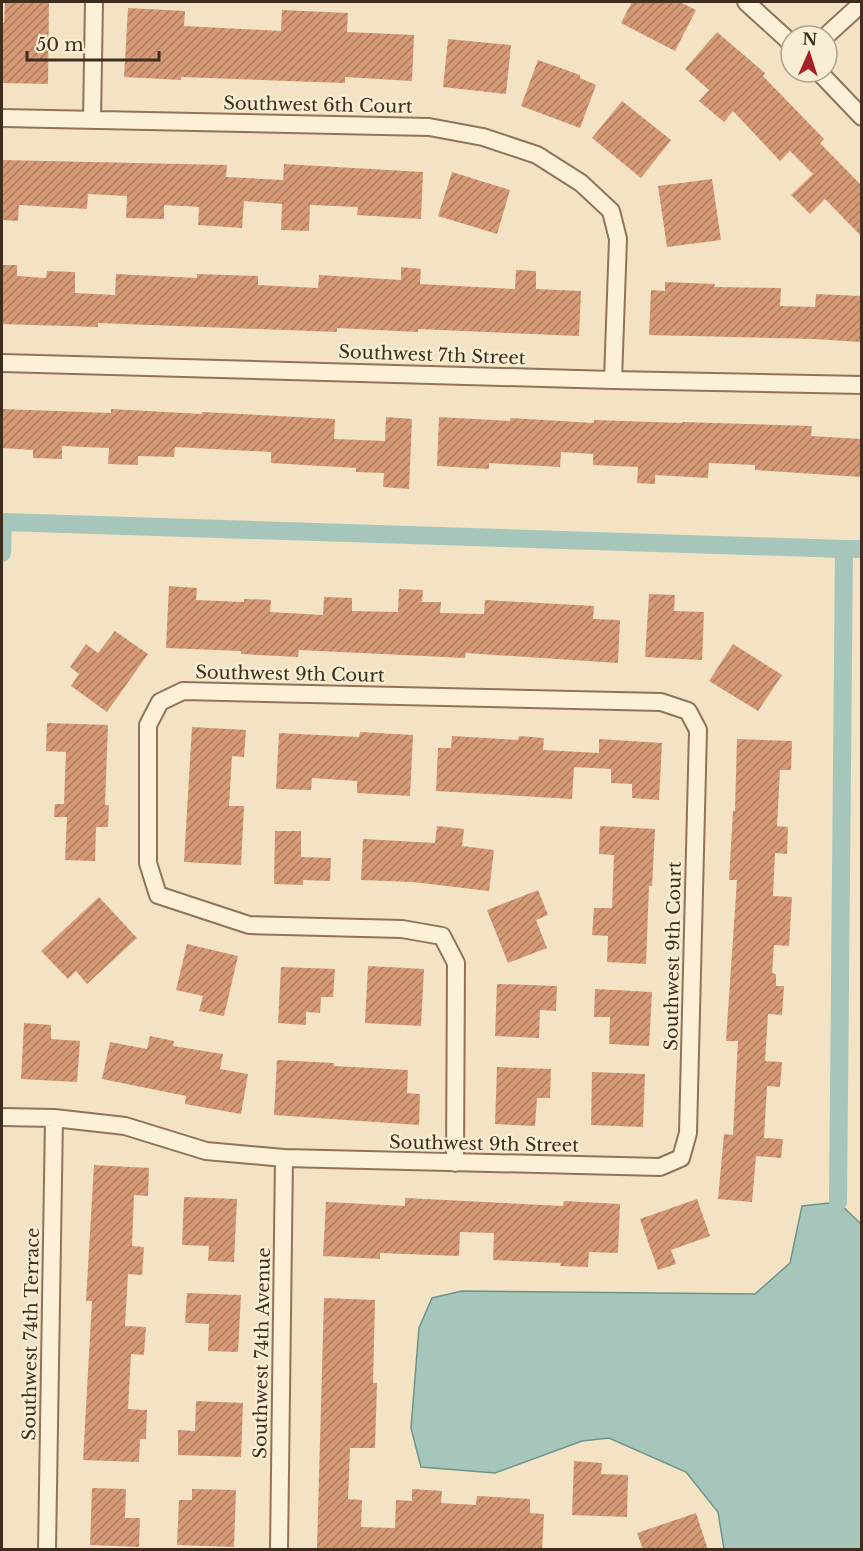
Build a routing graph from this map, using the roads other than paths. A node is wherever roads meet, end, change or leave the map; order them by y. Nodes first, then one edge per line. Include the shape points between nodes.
1 (94, 2) edge
2 (746, 2) edge
3 (861, 3) edge
4 (839, 24) edge
5 (779, 32) edge
6 (830, 84) edge
7 (861, 117) edge
8 (2, 118) edge
9 (92, 120) junction
10 (2, 363) edge
11 (613, 380) junction
12 (861, 385) edge
13 (2, 1117) edge
14 (54, 1118) junction
15 (284, 1158) junction
16 (681, 1158) joint
17 (455, 1163) junction
18 (47, 1550) edge
19 (279, 1550) edge

1 - 9 street
2 - 5 street
3 - 4 street
6 - 7 street
8 - 9 street, Southwest 6th Court
9 - 11 street, Southwest 6th Court via 429,127 483,137 537,154 581,183 611,211 618,239
10 - 11 street, Southwest 7th Street
11 - 12 street, Southwest 7th Street
13 - 14 street
14 - 15 street, Southwest 9th Street via 125,1126 206,1151
14 - 18 street, Southwest 74th Terrace
15 - 17 street, Southwest 9th Street
15 - 19 street, Southwest 74th Avenue
16 - 17 street, Southwest 9th Street via 660,1167
16 - 17 street, Southwest 9th Court via 688,1133 698,730 688,711 661,702 195,691 183,691 160,702 148,726 148,863 158,895 249,926 402,928 442,936 456,963

